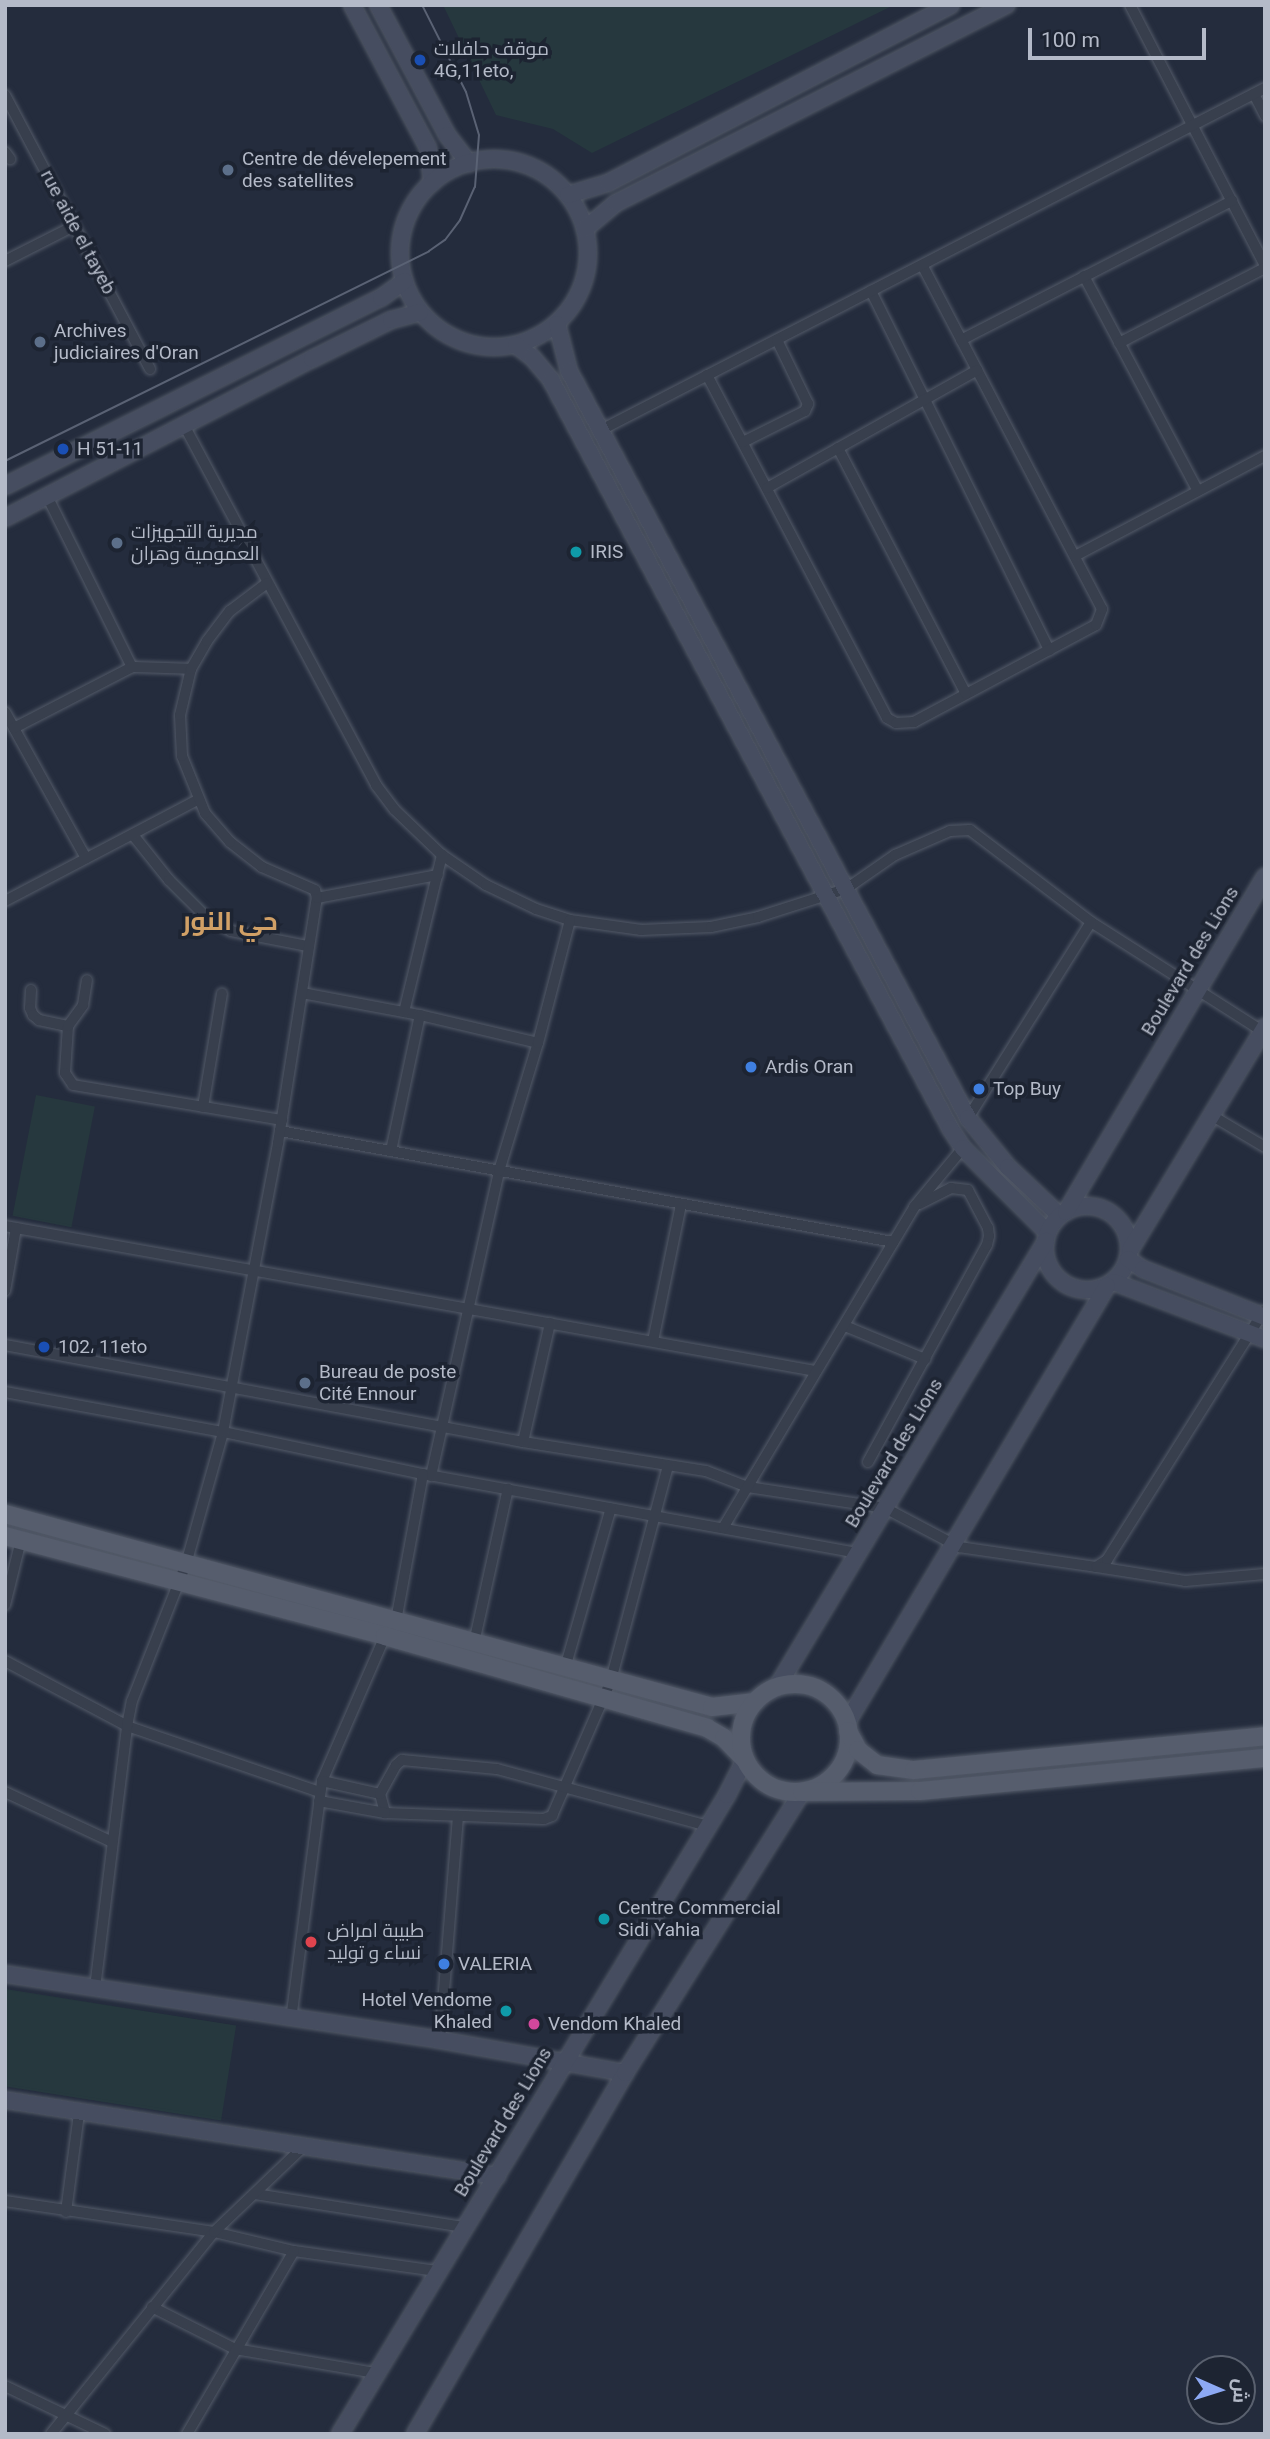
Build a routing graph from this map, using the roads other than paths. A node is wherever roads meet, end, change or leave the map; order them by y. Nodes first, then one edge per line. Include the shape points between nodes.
1 (352, 5) edge
2 (378, 5) edge
3 (951, 5) edge
4 (1007, 5) edge
5 (1130, 5) edge
6 (1265, 88) edge
7 (1254, 94) junction
8 (5, 95) edge
9 (1265, 117) edge
10 (1193, 126) junction
11 (469, 163) junction
12 (432, 183) junction
13 (568, 195) junction
14 (1232, 201) junction
15 (74, 226) junction
16 (585, 229) junction
17 (5, 261) edge
18 (922, 265) junction
19 (1265, 267) edge
20 (1084, 276) junction
21 (404, 281) junction
22 (871, 291) junction
23 (420, 312) junction
24 (557, 324) junction
25 (778, 340) junction
26 (961, 340) junction
27 (1119, 343) junction
28 (516, 345) junction
29 (150, 369) dead end
30 (977, 370) junction
31 (707, 375) junction
32 (925, 399) junction
33 (184, 425) junction
34 (601, 430) junction
35 (743, 442) junction
36 (838, 448) junction
37 (1265, 456) edge
38 (5, 486) edge
39 (766, 488) junction
40 (1198, 491) junction
41 (48, 498) junction
42 (5, 518) edge
43 (1075, 556) junction
44 (267, 583) junction
45 (1049, 650) junction
46 (132, 667) junction
47 (191, 669) junction
48 (967, 694) junction
49 (5, 712) edge
50 (14, 728) junction
51 (199, 799) junction
52 (133, 835) junction
53 (442, 855) junction
54 (86, 858) junction
55 (438, 875) junction
56 (1265, 877) edge
57 (846, 889) junction
58 (825, 895) junction
59 (317, 898) junction
60 (5, 901) edge
61 (570, 920) junction
62 (1091, 922) junction
63 (307, 946) junction
64 (87, 980) dead end
65 (31, 990) dead end
66 (1196, 990) junction
67 (302, 993) junction
68 (222, 995) dead end
69 (404, 1012) junction
70 (420, 1015) junction
71 (68, 1026) junction
72 (1263, 1029) edge
73 (538, 1043) junction
74 (203, 1107) junction
75 (1211, 1115) junction
76 (968, 1118) junction
77 (281, 1126) junction
78 (1265, 1147) edge
79 (962, 1148) junction
80 (391, 1151) junction
81 (499, 1171) junction
82 (681, 1203) junction
83 (914, 1207) junction
84 (1063, 1214) junction
85 (11, 1227) edge
86 (1047, 1237) junction
87 (893, 1241) junction
88 (1129, 1254) junction
89 (254, 1269) junction
90 (1110, 1284) junction
91 (5, 1291) edge
92 (467, 1308) junction
93 (1264, 1314) edge
94 (550, 1323) junction
95 (845, 1326) junction
96 (1257, 1336) edge
97 (653, 1342) junction
98 (5, 1345) edge
99 (925, 1359) junction
100 (816, 1371) junction
101 (233, 1385) junction
102 (5, 1392) edge
103 (444, 1427) junction
104 (223, 1432) junction
105 (523, 1442) junction
106 (868, 1462) dead end
107 (668, 1466) junction
108 (427, 1475) junction
109 (748, 1487) junction
110 (508, 1489) junction
111 (611, 1508) junction
112 (885, 1508) junction
113 (5, 1514) edge
114 (654, 1515) junction
115 (723, 1528) junction
116 (13, 1538) edge
117 (950, 1545) junction
118 (859, 1553) junction
119 (1096, 1567) junction
120 (183, 1573) junction
121 (1265, 1574) edge
122 (5, 1605) edge
123 (396, 1621) junction
124 (384, 1636) junction
125 (474, 1643) junction
126 (5, 1661) edge
127 (565, 1668) junction
128 (611, 1680) junction
129 (777, 1687) junction
130 (601, 1698) junction
131 (755, 1702) junction
132 (127, 1726) junction
133 (847, 1728) junction
134 (1265, 1736) edge
135 (1265, 1758) edge
136 (745, 1760) junction
137 (563, 1789) junction
138 (320, 1791) junction
139 (5, 1792) edge
140 (802, 1792) junction
141 (380, 1794) junction
142 (385, 1814) junction
143 (458, 1816) junction
144 (708, 1826) junction
145 (111, 1842) junction
146 (5, 1974) edge
147 (94, 1989) junction
148 (291, 2020) junction
149 (440, 2040) junction
150 (564, 2062) junction
151 (625, 2073) junction
152 (5, 2100) edge
153 (79, 2113) junction
154 (304, 2146) junction
155 (496, 2176) junction
156 (255, 2194) junction
157 (5, 2201) edge
158 (66, 2212) junction
159 (464, 2227) junction
160 (214, 2232) junction
161 (294, 2250) junction
162 (437, 2271) junction
163 (152, 2307) junction
164 (235, 2349) junction
165 (376, 2372) junction
166 (5, 2386) edge
167 (67, 2415) junction
168 (51, 2434) edge
169 (105, 2434) edge
170 (187, 2434) edge
171 (340, 2434) edge
172 (415, 2434) edge

1 - 12 main road via 428,148
2 - 11 main road via 447,135
3 - 13 main road via 608,183
4 - 16 main road via 617,203
5 - 10 street
6 - 7 street
7 - 9 street
7 - 10 street
8 - 15 street, rue aide el tayeb
10 - 14 street
10 - 18 street
11 - 12 main road
11 - 13 main road via 518,162 554,180
12 - 21 main road via 414,204 403,229 400,257
13 - 16 main road
14 - 19 street
14 - 20 street
15 - 17 street
15 - 29 street, rue aide el tayeb
16 - 24 main road via 584,280 574,304
18 - 22 street
18 - 26 street
19 - 27 street
20 - 26 street
20 - 27 street
21 - 23 main road
21 - 38 main road via 381,298
22 - 25 street
22 - 32 street
23 - 28 main road via 463,343
23 - 33 main road via 391,320
24 - 28 main road
24 - 34 main road via 565,360
25 - 31 street
25 - 35 street via 808,404 805,411
26 - 30 street
27 - 40 street
28 - 58 main road via 533,356 551,380
30 - 32 street
30 - 43 street
31 - 34 street
31 - 35 street
32 - 36 street
32 - 45 street
33 - 41 main road
33 - 44 street
34 - 57 main road
35 - 39 street
36 - 39 street
36 - 48 street
37 - 40 street
39 - 48 street via 887,718 895,723 914,722
40 - 43 street
41 - 42 main road
41 - 46 street
43 - 45 street via 1102,609 1101,618 1097,625
44 - 47 street via 230,611
44 - 53 street via 376,785
45 - 48 street
46 - 47 street
46 - 50 street
47 - 51 street via 180,715 182,756
49 - 50 street
50 - 54 street
51 - 52 street
51 - 59 street via 230,842 262,867 315,890
52 - 54 street
52 - 63 street via 206,917 231,931
53 - 55 street
53 - 61 street via 511,898
54 - 60 street
55 - 59 street
55 - 69 street
56 - 66 main road, Boulevard des Lions
57 - 58 street
57 - 62 street via 895,855 950,831 970,830
57 - 76 main road
58 - 61 street via 730,924 688,929 641,929
58 - 79 main road
59 - 63 street
61 - 73 street
62 - 66 street
62 - 76 street
63 - 67 street
64 - 71 street via 83,1005
65 - 71 street via 33,1015
66 - 72 street
66 - 84 main road, Boulevard des Lions
67 - 69 street
67 - 77 street
68 - 74 street
69 - 70 street
70 - 73 street
70 - 80 street
71 - 74 street via 65,1073 73,1085
72 - 75 main road
73 - 81 street
74 - 77 street
75 - 78 street
75 - 88 main road
76 - 84 main road via 1008,1167
77 - 80 street
77 - 89 street
79 - 83 street
79 - 86 main road
80 - 81 street
81 - 82 street
81 - 92 street
82 - 87 street
82 - 97 street
83 - 87 street
83 - 99 street via 951,1188 968,1191 989,1236
84 - 86 main road
84 - 88 main road via 1082,1206 1106,1210 1124,1227
85 - 89 street
85 - 91 street
86 - 90 main road via 1048,1264 1062,1283 1084,1291
86 - 112 main road, Boulevard des Lions
87 - 95 street
88 - 90 main road
88 - 93 main road via 1143,1269
89 - 92 street
89 - 101 street
90 - 96 main road
90 - 117 main road
92 - 94 street
92 - 103 street
93 - 96 street
94 - 97 street
94 - 105 street
95 - 99 street
95 - 100 street
96 - 119 street via 1107,1560
97 - 100 street
98 - 101 street
99 - 106 street
100 - 109 street
101 - 103 street
101 - 104 street
102 - 104 street
103 - 105 street
103 - 108 street
104 - 108 street
104 - 120 street
105 - 107 street
107 - 109 street via 706,1471
107 - 114 street
108 - 110 street
108 - 123 street
109 - 112 street
109 - 115 street
110 - 111 street
110 - 125 street
111 - 114 street
111 - 127 street
112 - 117 street
112 - 118 main road, Boulevard des Lions
113 - 120 main road
114 - 115 street
114 - 128 street
115 - 118 street
116 - 120 main road
116 - 122 street
117 - 119 street
117 - 133 main road
118 - 129 main road, Boulevard des Lions
119 - 121 street via 1185,1581
120 - 123 main road
120 - 124 main road
120 - 132 street via 132,1702
123 - 125 main road
124 - 130 main road
124 - 138 street
125 - 127 main road
126 - 132 street
127 - 128 main road
128 - 130 street
128 - 131 main road via 712,1707
129 - 131 main road
129 - 133 main road via 816,1689 836,1704
130 - 136 main road via 707,1728
130 - 137 street
131 - 136 main road via 742,1730
132 - 138 street
132 - 145 street
133 - 134 main road via 858,1750 877,1765 914,1770
133 - 140 main road via 846,1755 834,1776
135 - 140 main road via 920,1791
136 - 140 main road via 768,1785
136 - 144 main road, Boulevard des Lions
137 - 141 street via 497,1769 402,1760
137 - 143 street via 552,1816 544,1819
137 - 144 street
138 - 141 street
138 - 142 street
138 - 148 street
139 - 145 street
140 - 151 main road
141 - 142 street
142 - 143 street
143 - 149 street
144 - 150 main road, Boulevard des Lions
145 - 147 street
146 - 147 main road
147 - 148 main road
148 - 149 main road
149 - 150 main road
150 - 151 main road
150 - 155 main road, Boulevard des Lions
151 - 172 main road
152 - 153 main road
153 - 154 main road
153 - 158 street
154 - 155 main road
154 - 156 street
155 - 159 main road, Boulevard des Lions
156 - 159 street
156 - 160 street
157 - 158 street
158 - 160 street
159 - 162 main road, Boulevard des Lions
160 - 161 street
160 - 163 street
161 - 162 street
161 - 164 street
162 - 165 main road, Boulevard des Lions
163 - 164 street
163 - 167 street
164 - 165 street
164 - 170 street
165 - 171 main road, Boulevard des Lions
166 - 167 street
167 - 168 street
167 - 169 street

